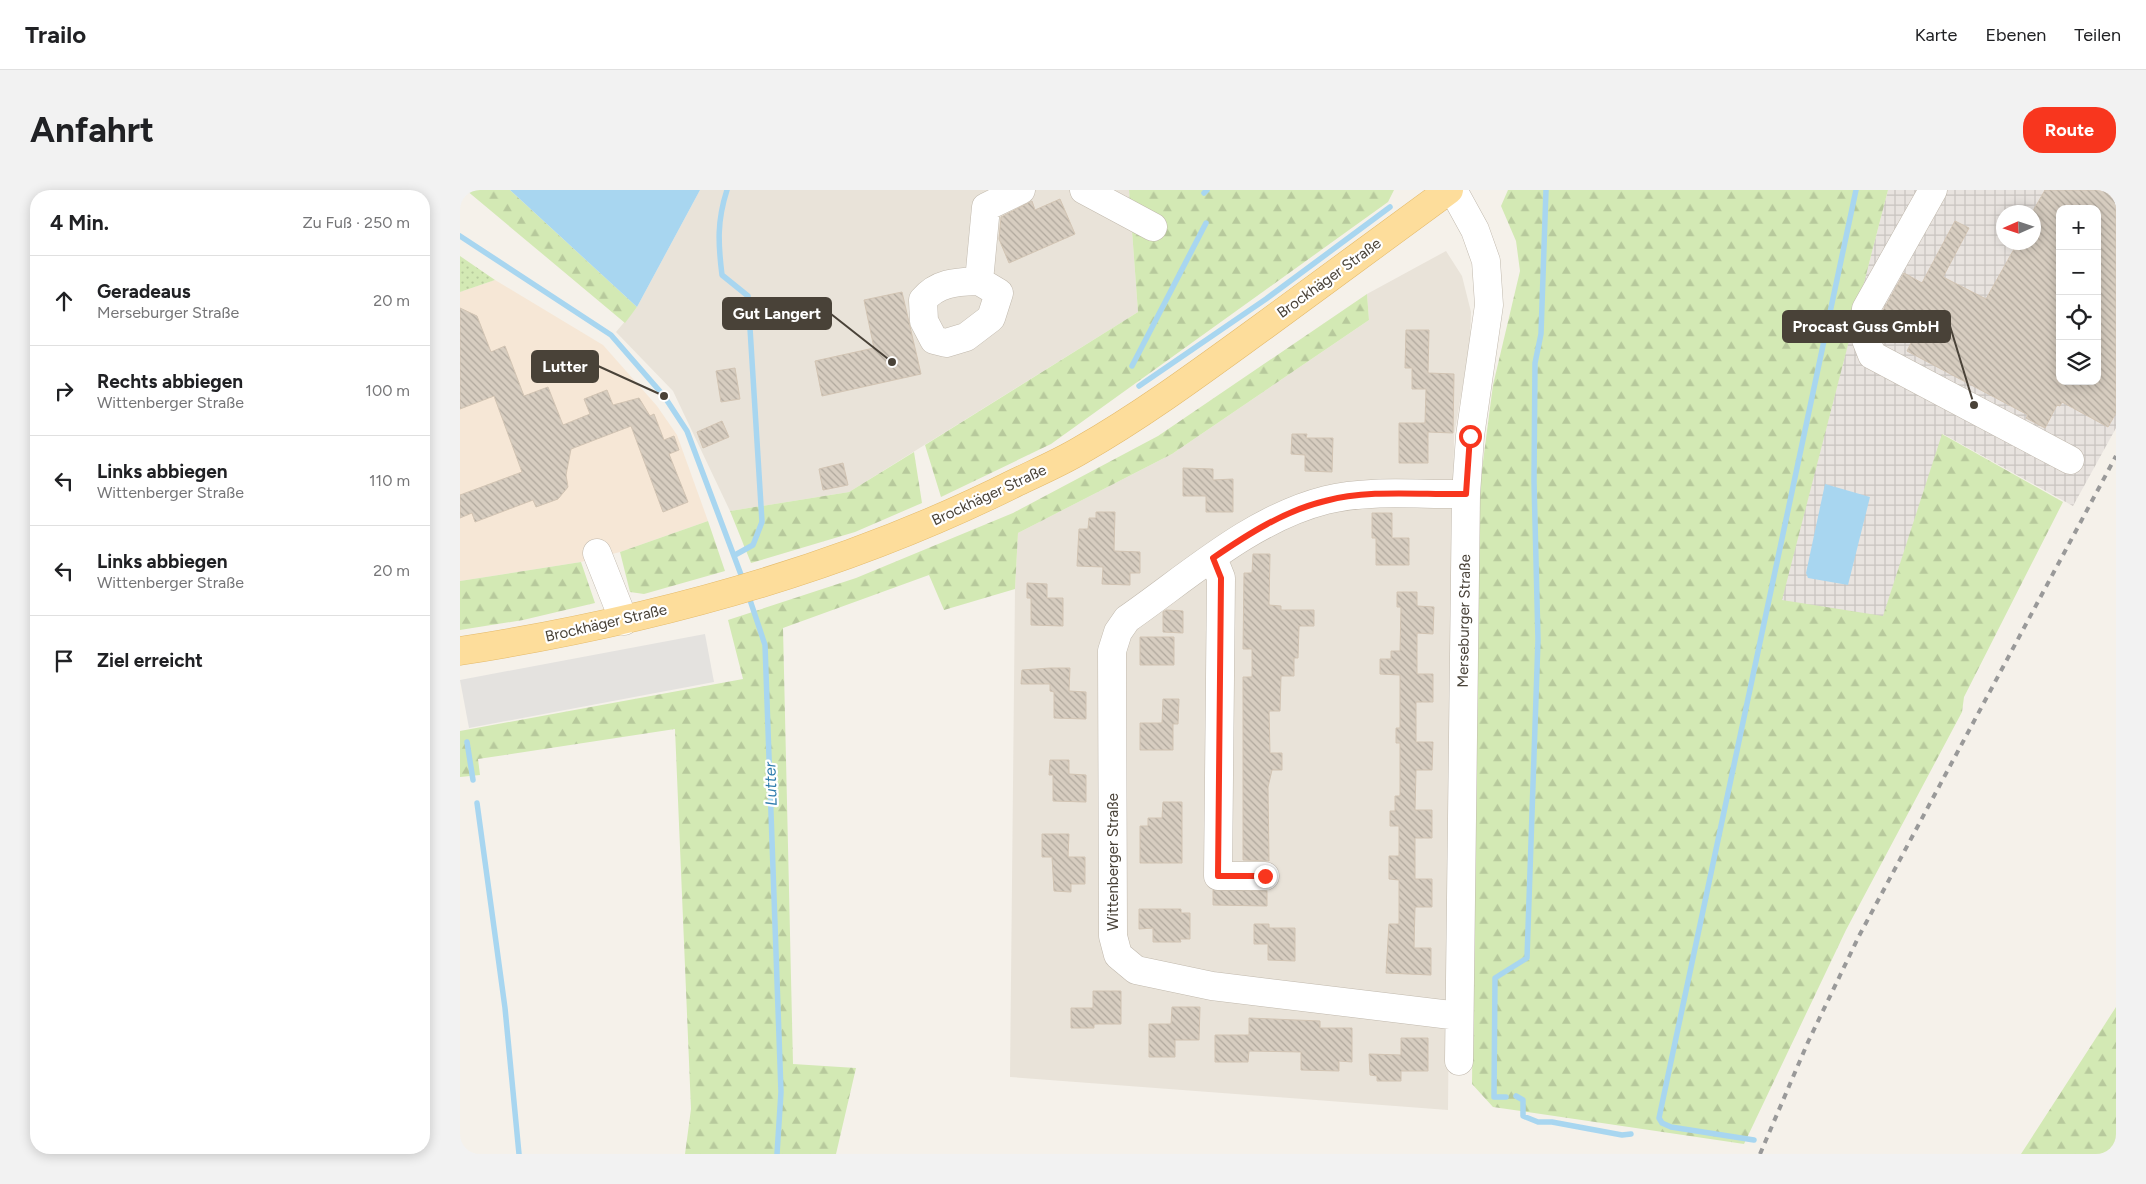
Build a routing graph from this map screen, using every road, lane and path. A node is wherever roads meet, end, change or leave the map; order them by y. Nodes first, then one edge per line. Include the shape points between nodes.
1 (1022, 190) edge
2 (1084, 190) edge
3 (1451, 190) edge
4 (1933, 190) edge
5 (1153, 227) dead end
6 (979, 282) dead end
7 (2070, 460) dead end
8 (1466, 494) junction
9 (597, 553) dead end
10 (1213, 558) junction
11 (624, 621) junction
12 (460, 651) edge
13 (1265, 876) dead end
14 (1458, 1016) junction
15 (1459, 1061) dead end

1 - 6 street via 986,207
2 - 5 street
3 - 8 street, Merseburger Straße via 1475,230 1486,261 1489,305 1470,436
3 - 11 main road, Brockhäger Straße via 1190,380 1081,450 938,520 791,575
4 - 7 street via 1866,309 1863,332 1872,355
8 - 10 street, Wittenberger Straße via 1363,495 1326,500 1288,513 1245,535
8 - 14 street, Merseburger Straße
9 - 11 street
10 - 13 street via 1221,578 1218,876
10 - 14 street, Wittenberger Straße via 1127,620 1118,632 1112,651 1113,936 1118,956 1136,970 1212,986
11 - 12 main road, Brockhäger Straße
14 - 15 street, Merseburger Straße

